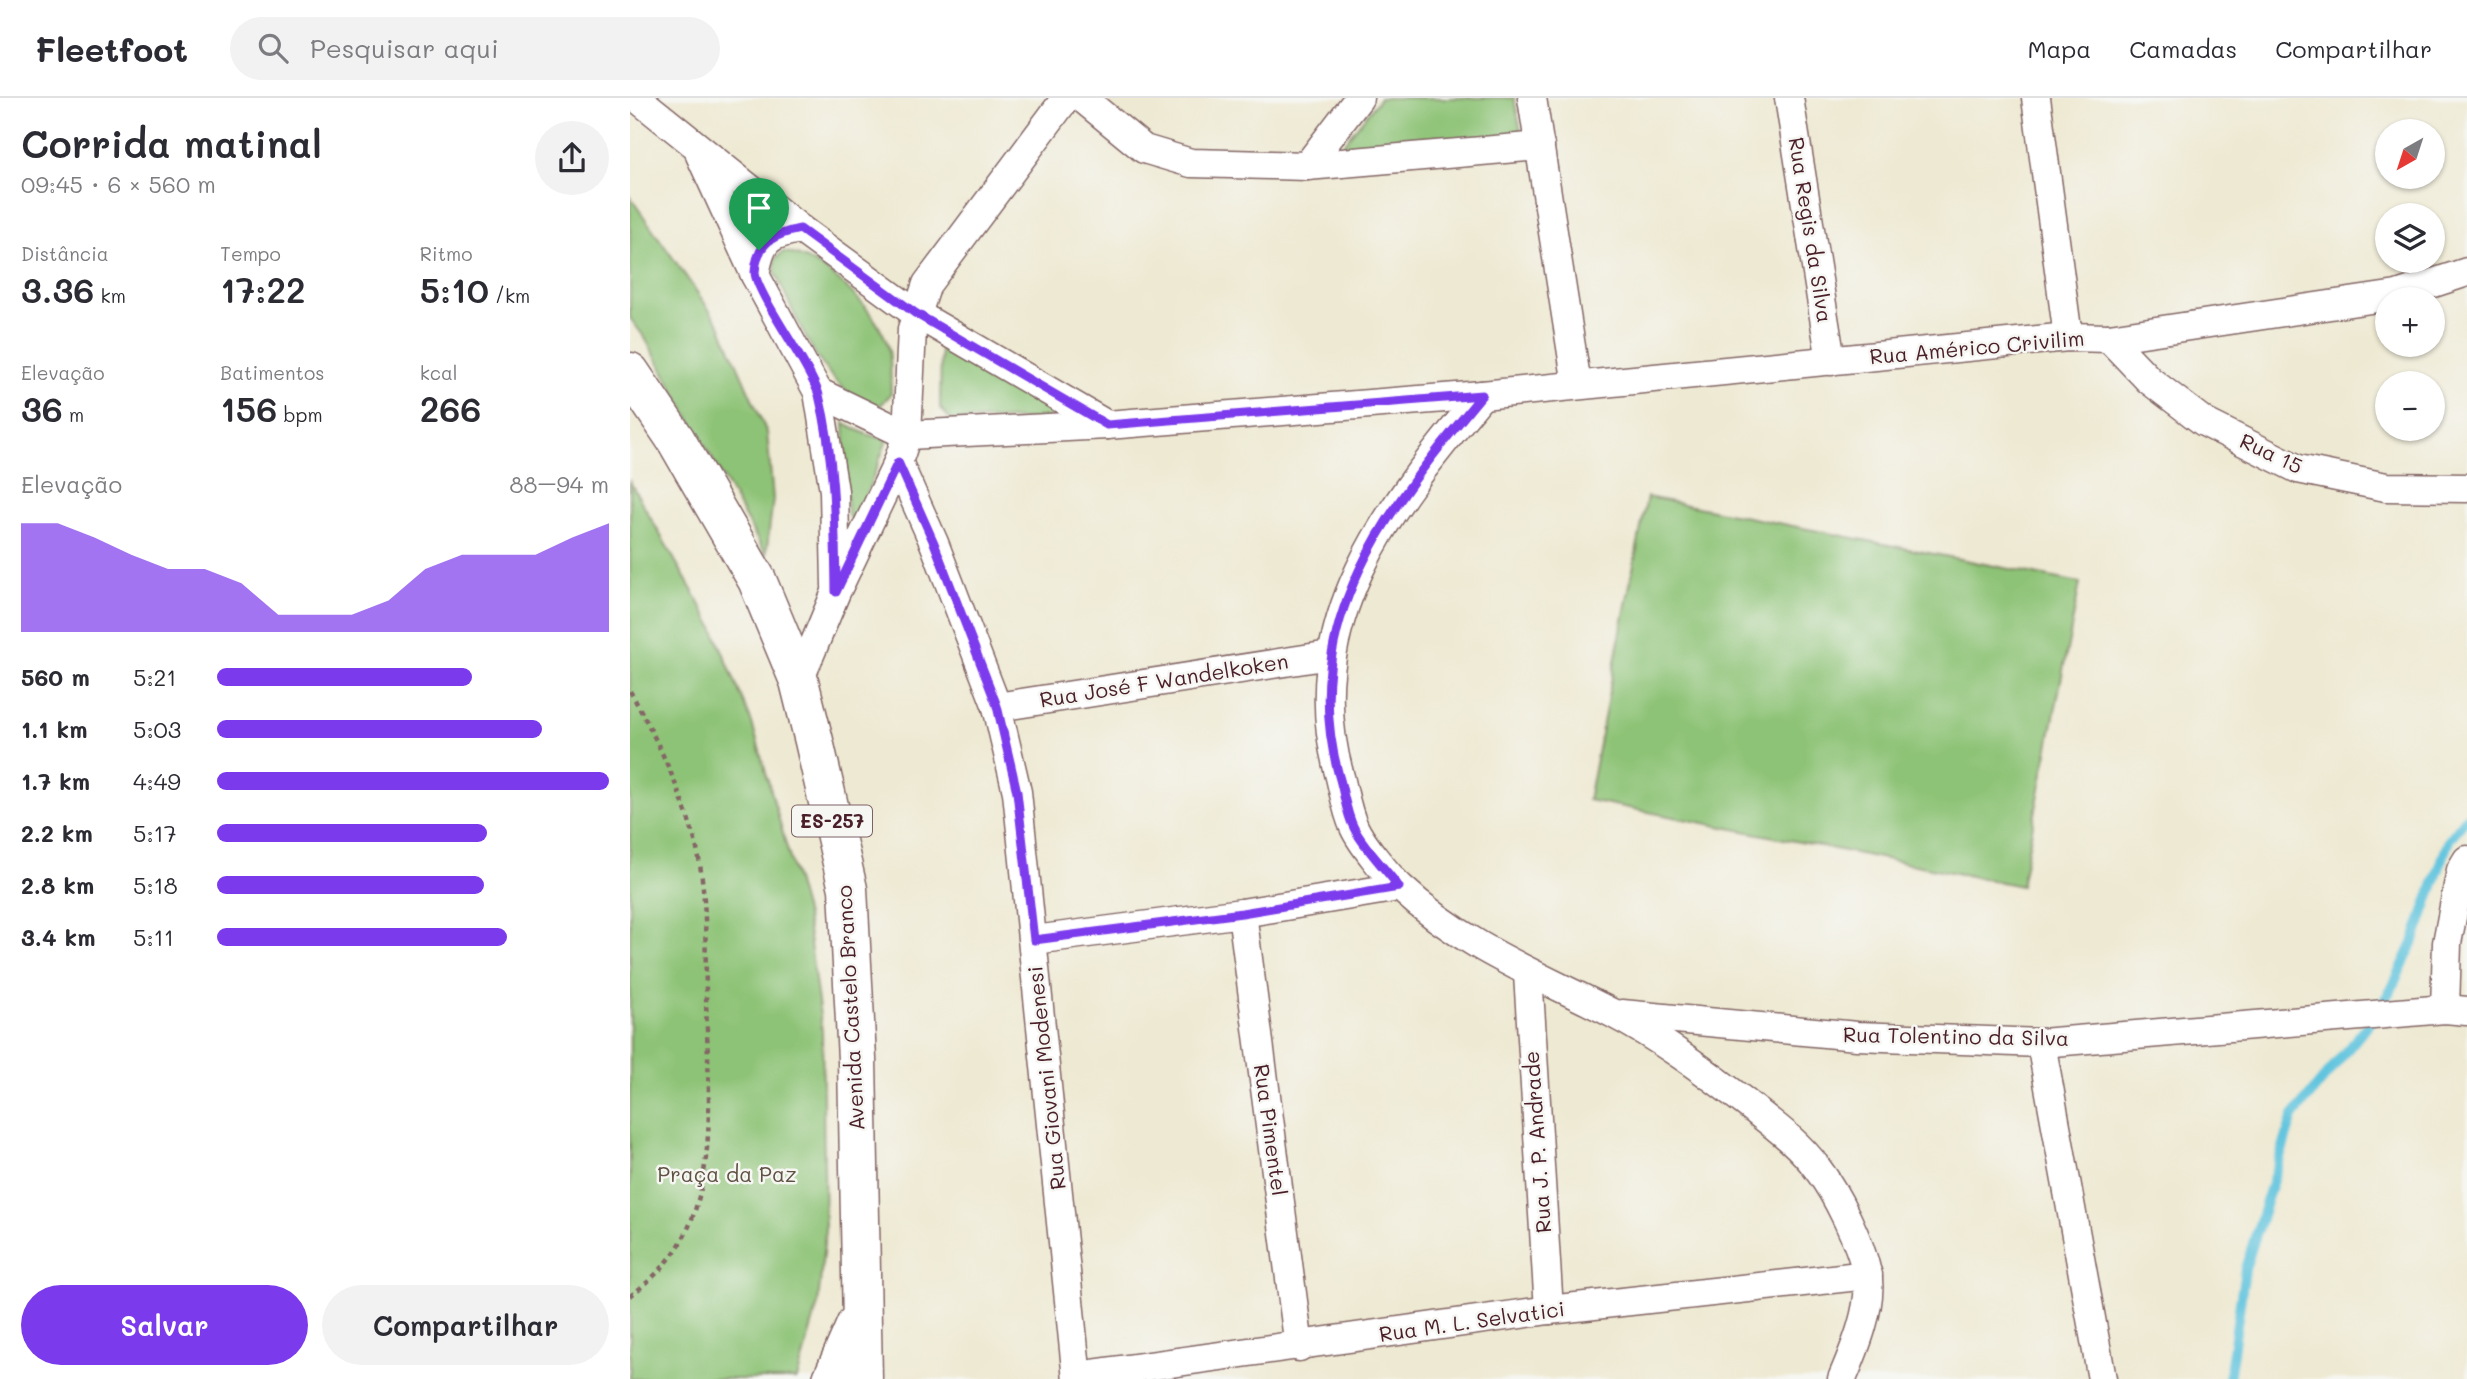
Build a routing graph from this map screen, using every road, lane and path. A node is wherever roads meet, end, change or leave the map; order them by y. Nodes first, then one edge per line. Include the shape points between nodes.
1 (637, 98) edge
2 (1066, 98) edge
3 (1082, 98) edge
4 (1359, 98) edge
5 (1532, 98) edge
6 (1789, 98) edge
7 (2036, 98) edge
8 (1540, 146) junction
9 (698, 150) junction
10 (1307, 166) junction
11 (800, 229) junction
12 (2467, 272) edge
13 (755, 275) junction
14 (915, 313) junction
15 (2068, 337) junction
16 (2109, 338) junction
17 (1831, 362) junction
18 (630, 372) edge
19 (1577, 386) junction
20 (818, 392) junction
21 (1482, 395) junction
22 (1107, 425) junction
23 (907, 435) junction
24 (898, 462) junction
25 (2467, 488) edge
26 (836, 592) junction
27 (1330, 655) junction
28 (799, 681) junction
29 (630, 691) edge
30 (997, 706) junction
31 (2467, 860) edge
32 (1399, 887) junction
33 (1242, 913) junction
34 (1034, 940) junction
35 (1528, 974) junction
36 (2456, 1010) edge
37 (1612, 1013) junction
38 (2041, 1043) junction
39 (1868, 1275) junction
40 (630, 1296) edge
41 (1549, 1310) junction
42 (860, 1315) junction
43 (1299, 1347) junction
44 (1077, 1378) edge
45 (832, 1379) edge
46 (863, 1379) edge
47 (1842, 1379) edge
48 (2102, 1379) edge

1 - 9 street
2 - 14 street via 927,284
3 - 10 street via 1144,149 1191,163
4 - 10 street
5 - 8 street
6 - 17 street, Rua Regis da Silva
7 - 15 street
8 - 10 street
8 - 19 street
9 - 11 street
9 - 13 street
11 - 13 street via 765,242
11 - 14 street
12 - 16 street, Rua Américo Crivilim via 2397,295
13 - 20 street
14 - 22 street
14 - 23 street
15 - 16 street, Rua Américo Crivilim
15 - 17 street, Rua Américo Crivilim
16 - 25 street, Rua 15 via 2150,380 2204,422 2298,469 2386,487
17 - 19 street, Rua Américo Crivilim
18 - 28 main road, Avenida Castelo Branco / ES-257 via 676,440 757,580
19 - 21 street, Rua Américo Crivilim
20 - 23 street
20 - 26 street via 834,491
21 - 22 street, Rua Américo Crivilim
21 - 27 street via 1409,483 1359,566
22 - 23 street, Rua Américo Crivilim
23 - 24 street
24 - 26 street
24 - 30 street, Rua Giovani Modenesi
26 - 28 street
27 - 30 street, Rua José F Wandelkoken
27 - 32 street via 1330,743 1354,828
28 - 42 main road, Avenida Castelo Branco / ES-257 via 848,889 857,1059
29 - 40 path via 664,757 694,839 705,933 707,1105 702,1180 686,1232 655,1277
30 - 34 street, Rua Giovani Modenesi via 1017,792
31 - 36 street via 2447,943
32 - 33 street
32 - 35 street via 1463,937
33 - 34 street
33 - 43 street, Rua Pimentel
34 - 44 street, Rua Giovani Modenesi
35 - 37 street
35 - 41 street, Rua J. P. Andrade
36 - 38 street, Rua Tolentino da Silva
37 - 38 street, Rua Tolentino da Silva via 1857,1036
37 - 39 street via 1678,1051 1787,1136 1818,1169 1843,1211
38 - 48 street
39 - 41 street, Rua M. L. Selvatici
39 - 47 street via 1866,1305
41 - 43 street, Rua M. L. Selvatici
42 - 45 main road, Avenida Castelo Branco / ES-257
42 - 46 main road, Avenida Castelo Branco / ES-257
43 - 44 street, Rua M. L. Selvatici

